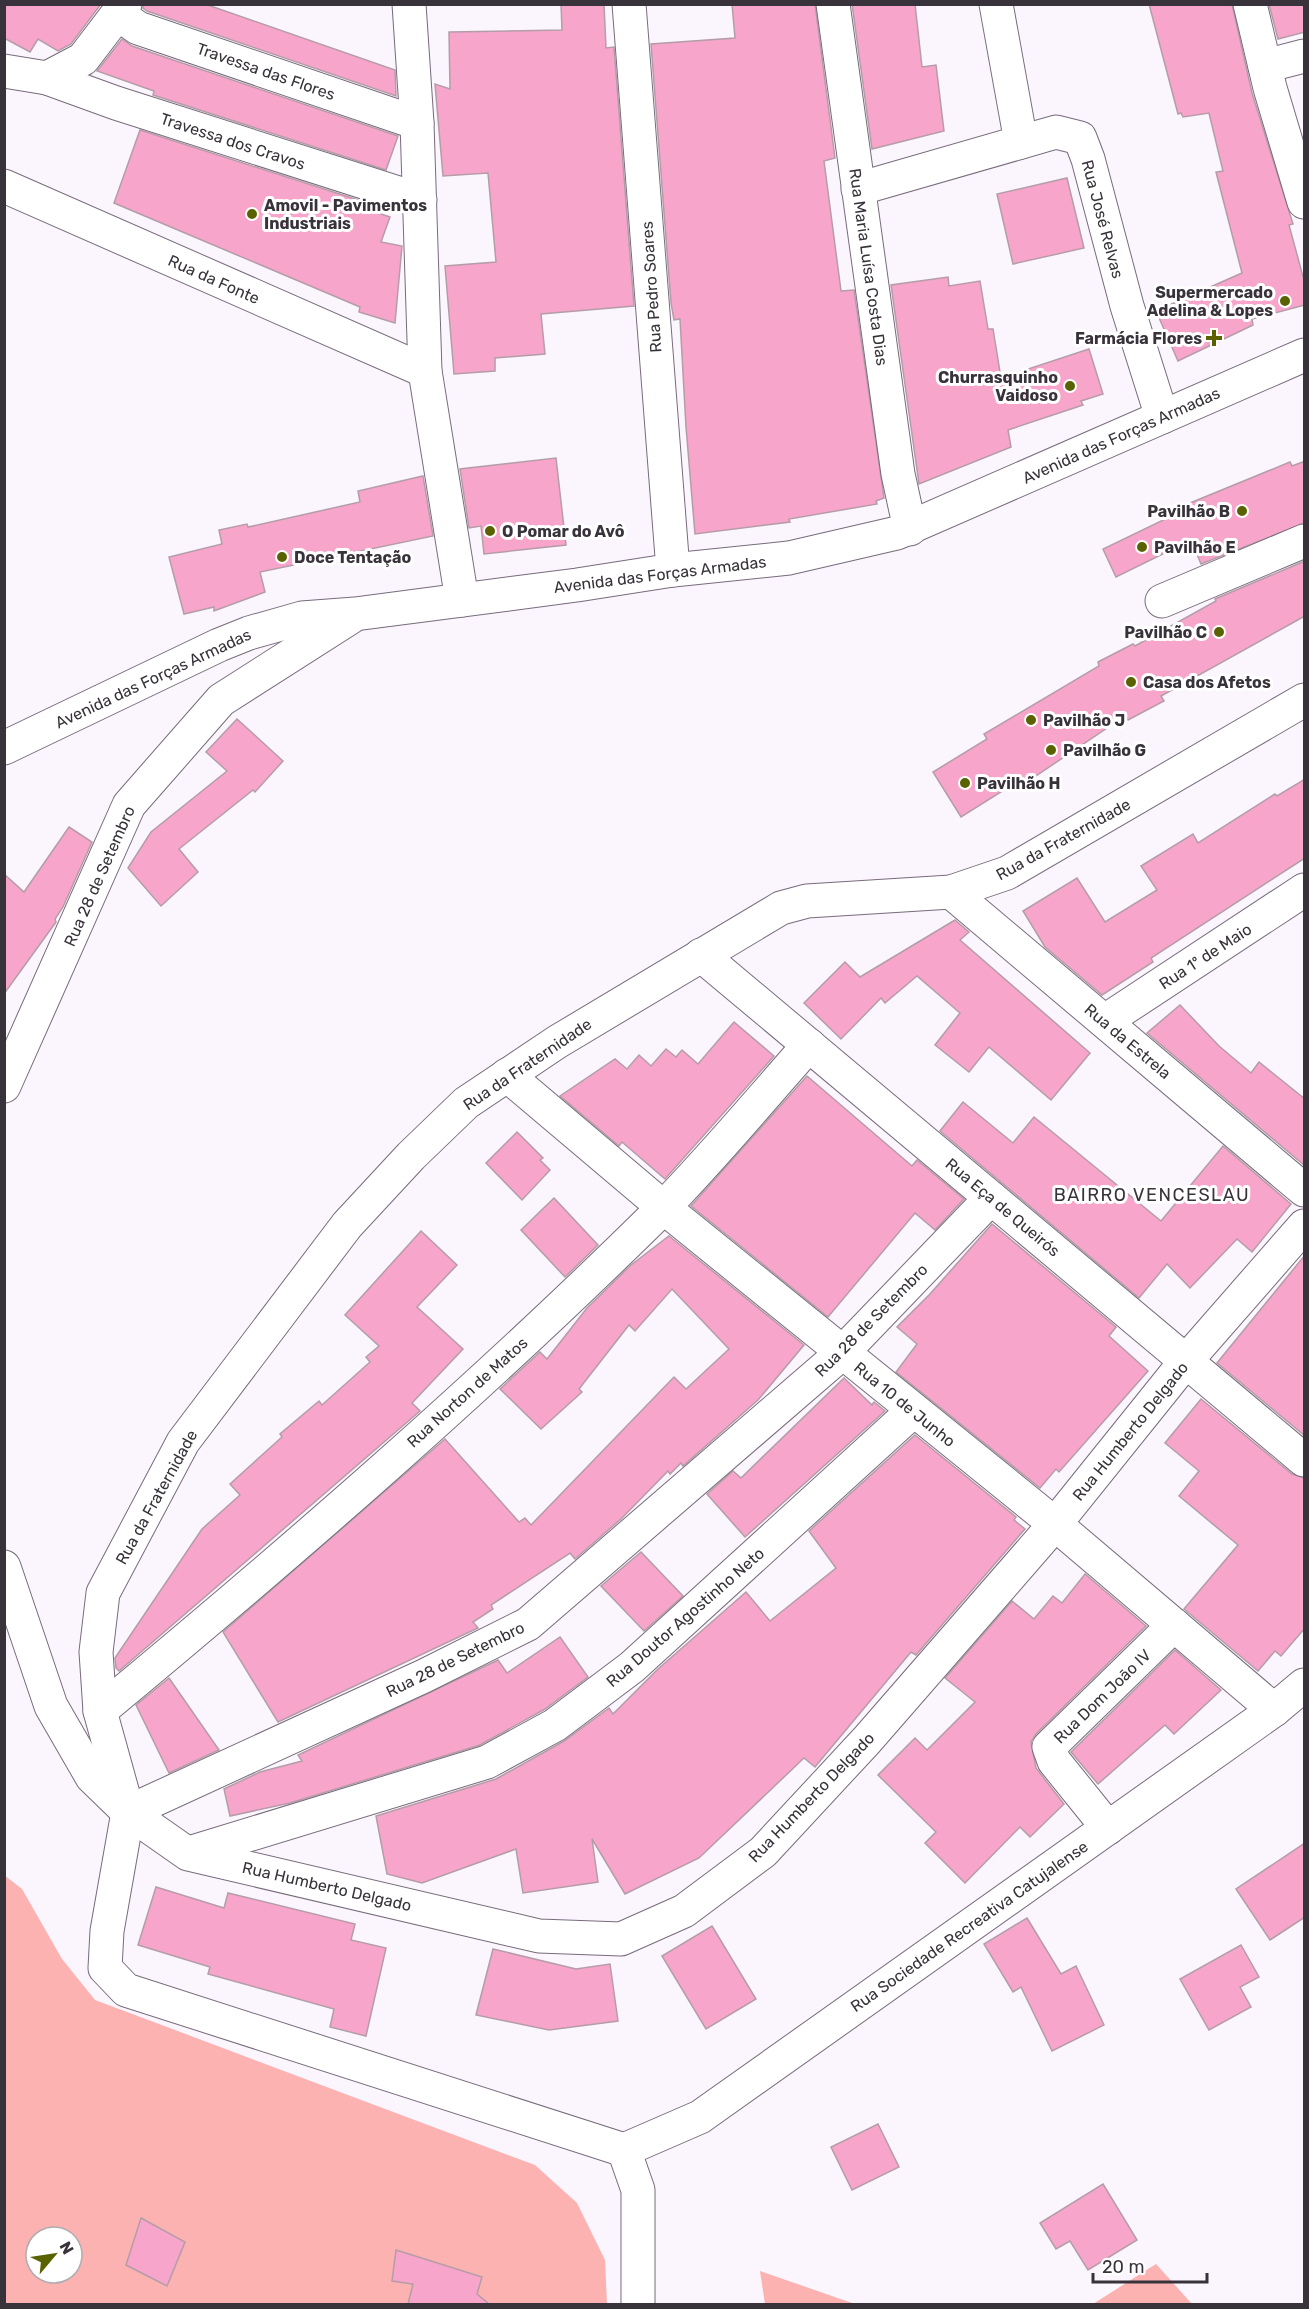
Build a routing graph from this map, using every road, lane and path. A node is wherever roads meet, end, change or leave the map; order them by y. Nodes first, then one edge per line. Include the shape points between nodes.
1 (409, 4) edge
2 (629, 4) edge
3 (833, 4) edge
4 (996, 4) edge
5 (1250, 4) edge
6 (121, 9) edge
7 (1305, 56) edge
8 (1265, 66) junction
9 (4, 71) edge
10 (47, 78) junction
11 (417, 123) junction
12 (1021, 142) junction
13 (4, 186) edge
14 (858, 189) junction
15 (420, 200) junction
16 (1305, 202) edge
17 (1305, 355) edge
18 (425, 371) junction
19 (1162, 417) junction
20 (910, 529) junction
21 (1305, 540) edge
22 (673, 570) junction
23 (462, 600) junction
24 (1162, 601) dead end
25 (355, 614) junction
26 (1305, 700) edge
27 (4, 748) edge
28 (1305, 890) edge
29 (951, 892) junction
30 (701, 955) junction
31 (1104, 1022) junction
32 (809, 1046) junction
33 (507, 1075) junction
34 (4, 1086) edge
35 (1305, 1190) edge
36 (991, 1198) junction
37 (663, 1207) junction
38 (1305, 1226) edge
39 (842, 1353) junction
40 (1186, 1361) junction
41 (913, 1411) junction
42 (1305, 1460) edge
43 (1055, 1524) junction
44 (4, 1567) edge
45 (1174, 1625) junction
46 (1305, 1685) edge
47 (1274, 1710) junction
48 (100, 1711) junction
49 (128, 1812) junction
50 (1108, 1828) junction
51 (188, 1854) junction
52 (624, 2150) junction
53 (638, 2304) edge

1 - 11 street
2 - 22 street, Rua Pedro Soares
3 - 14 street, Rua Maria Luísa Costa Dias
4 - 12 street
5 - 8 street
6 - 10 street via 83,59
6 - 11 street, Travessa das Flores via 138,27
7 - 8 street
8 - 16 street
9 - 10 street, Travessa dos Cravos
10 - 15 street, Travessa dos Cravos
11 - 15 street
12 - 14 street, Rua José Relvas
12 - 19 street, Rua José Relvas via 1056,132 1080,138
13 - 18 street, Rua da Fonte
14 - 20 street, Rua Maria Luísa Costa Dias via 898,474
15 - 18 street
17 - 19 street, Avenida das Forças Armadas
18 - 23 street
19 - 20 street, Avenida das Forças Armadas
20 - 22 street, Avenida das Forças Armadas via 789,558
21 - 24 street
22 - 23 street, Avenida das Forças Armadas
23 - 25 street, Avenida das Forças Armadas
25 - 27 street, Avenida das Forças Armadas via 302,618 249,633
25 - 34 street, Rua 28 de Setembro via 221,700 129,806
26 - 29 street, Rua da Fraternidade via 1006,873
28 - 31 street, Rua 1º de Maio
29 - 30 street, Rua da Fraternidade via 807,901 781,908
29 - 31 street, Rua da Estrela
30 - 32 street, Rua Eça de Queirós
30 - 33 street, Rua da Fraternidade
31 - 35 street, Rua da Estrela
32 - 36 street, Rua Eça de Queirós
32 - 37 street, Rua Norton de Matos
33 - 37 street, Rua 10 de Junho
33 - 48 street, Rua da Fraternidade via 466,1103 411,1155 347,1225 183,1442 103,1593 96,1652
36 - 39 street, Rua 28 de Setembro
36 - 40 street, Rua Eça de Queirós
37 - 39 street, Rua 10 de Junho
37 - 48 street, Rua Norton de Matos via 523,1342 269,1570
38 - 40 street, Rua Humberto Delgado
39 - 41 street, Rua 10 de Junho
39 - 49 street, Rua 28 de Setembro via 528,1624
40 - 42 street, Rua Eça de Queirós
40 - 43 street, Rua Humberto Delgado
41 - 43 street, Rua 10 de Junho
41 - 51 street, Rua Doutor Agostinho Neto via 632,1667 555,1725 487,1762
43 - 45 street, Rua 10 de Junho
43 - 51 street, Rua Humberto Delgado via 867,1740 763,1852 684,1911 621,1939 539,1936
44 - 49 street via 51,1706 92,1777
45 - 47 street, Rua 10 de Junho
45 - 50 street, Rua Dom Joāo IV via 1050,1747 1054,1761
46 - 47 street, Rua Sociedade Recreativa Catujalense
47 - 50 street, Rua Sociedade Recreativa Catujalense
48 - 49 street, Rua da Fraternidade
49 - 51 street, Rua Humberto Delgado
49 - 52 street via 107,1931 105,1968 126,1990
50 - 52 street, Rua Sociedade Recreativa Catujalense via 700,2117
52 - 53 street via 638,2190

